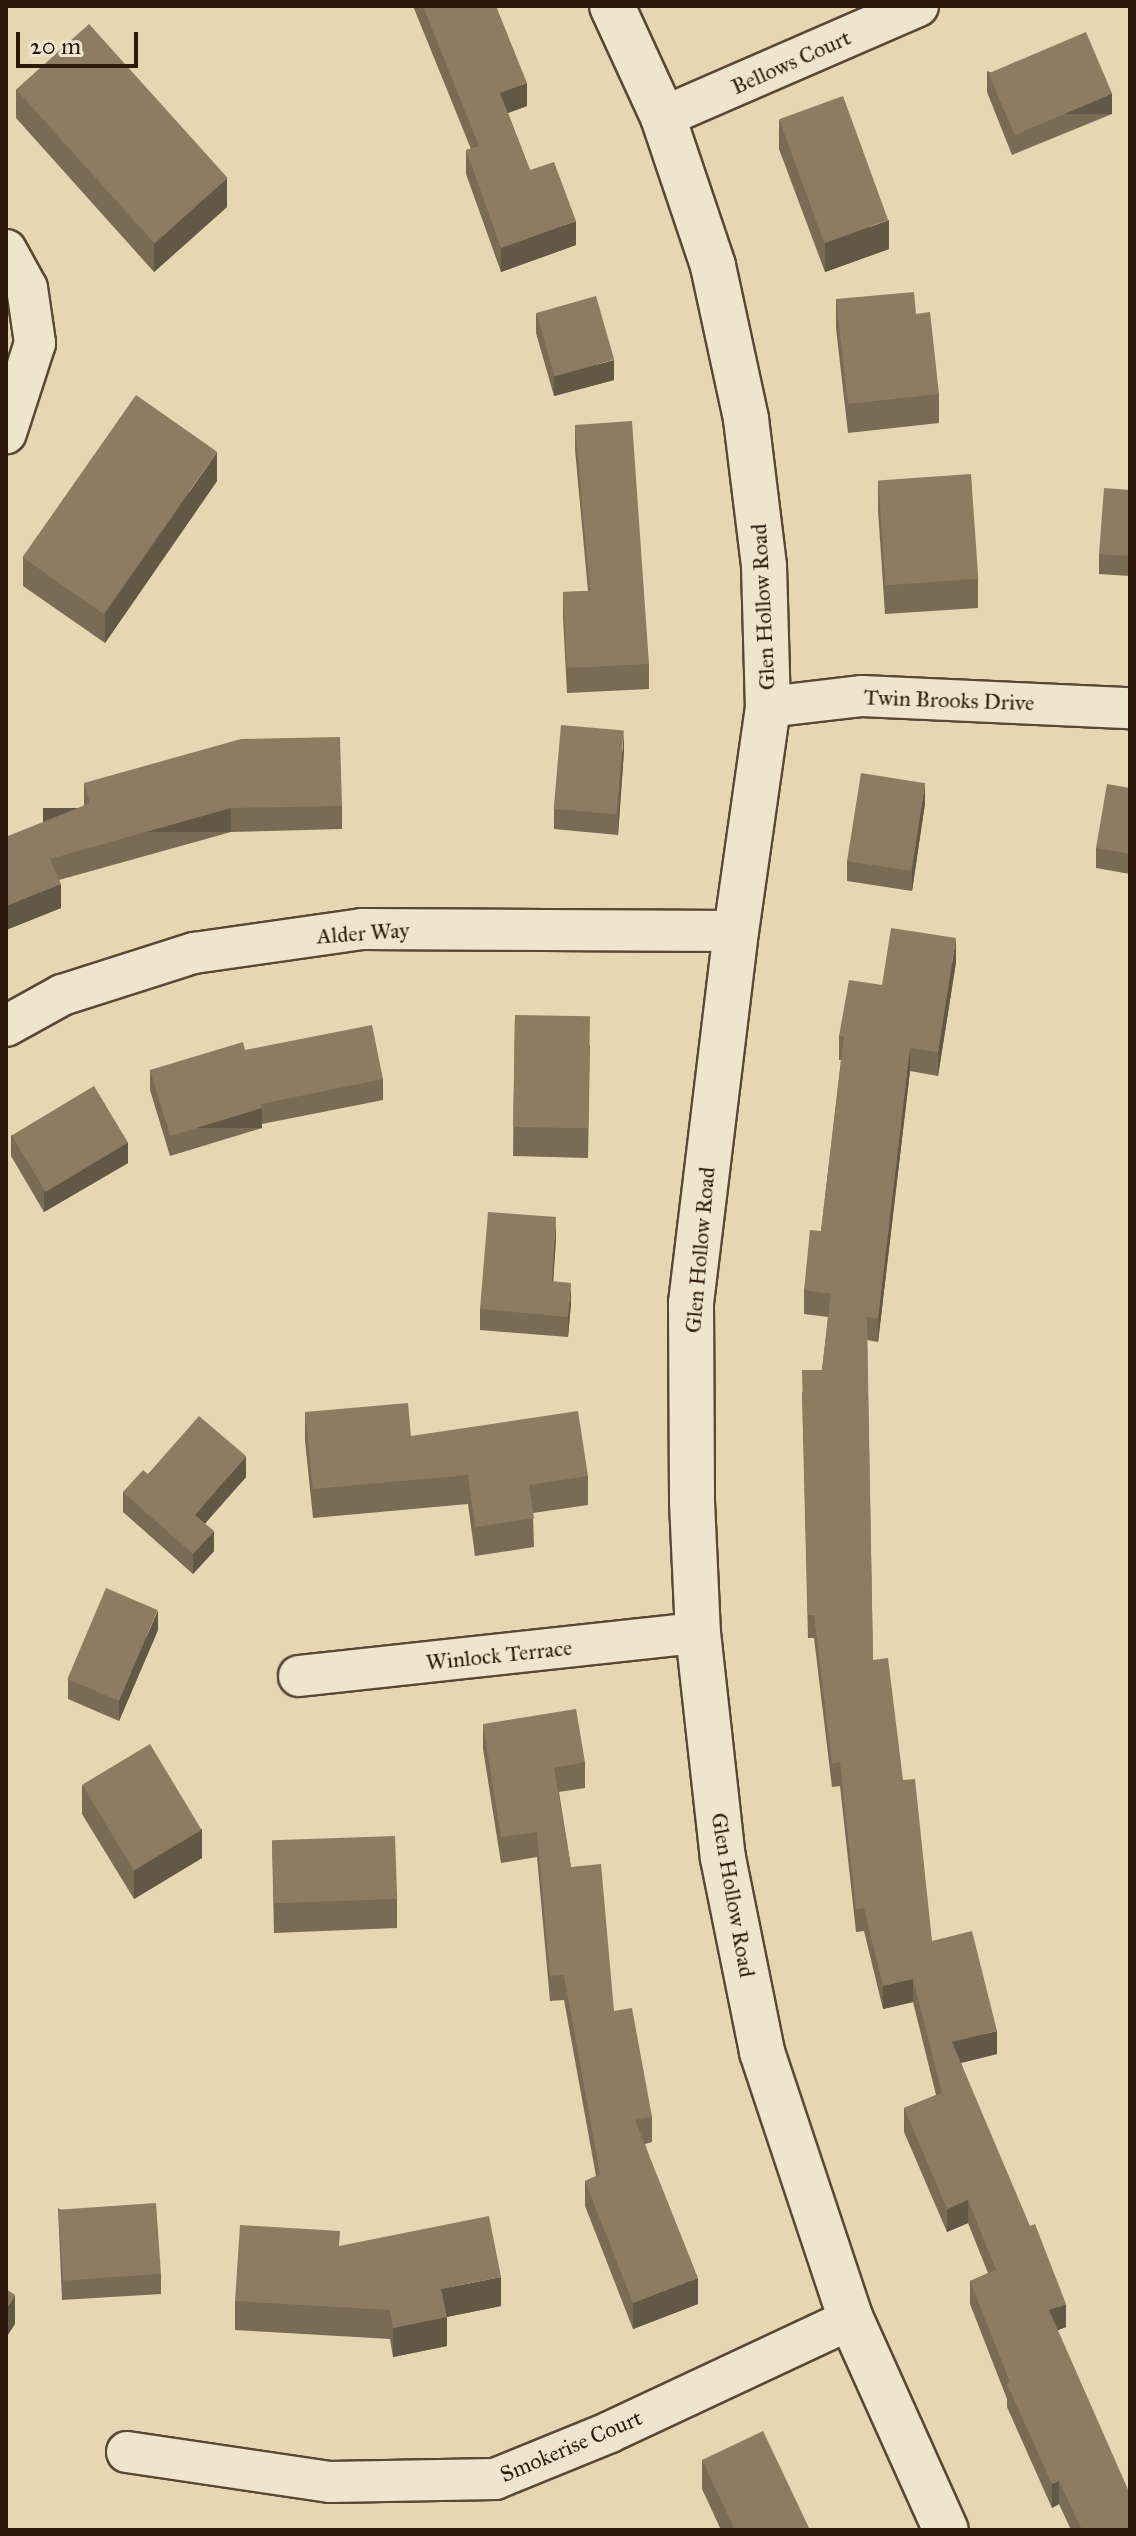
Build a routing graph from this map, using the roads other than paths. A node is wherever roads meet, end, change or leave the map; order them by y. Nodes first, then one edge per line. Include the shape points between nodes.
1 (612, 6) edge
2 (918, 6) edge
3 (663, 117) junction
4 (6, 250) edge
5 (6, 433) edge
6 (768, 707) junction
7 (1130, 708) edge
8 (736, 931) junction
9 (6, 1026) edge
10 (698, 1633) junction
11 (299, 1676) dead end
12 (851, 2319) junction
13 (127, 2452) dead end
14 (946, 2530) edge

1 - 3 street, Glen Hollow Road
2 - 3 street, Bellows Court
3 - 6 street, Glen Hollow Road via 713,266 746,419 764,566
4 - 5 street via 27,288 35,343
6 - 7 street, Twin Brooks Drive via 862,696
6 - 8 street, Glen Hollow Road
8 - 9 street, Alder Way via 362,929 194,953 62,995
8 - 10 street, Glen Hollow Road via 691,1303
10 - 11 street, Winlock Terrace
10 - 12 street, Glen Hollow Road via 723,1858 762,2052
12 - 13 street, Smokerise Court via 610,2432 495,2479 330,2482
12 - 14 street, Glen Hollow Road

